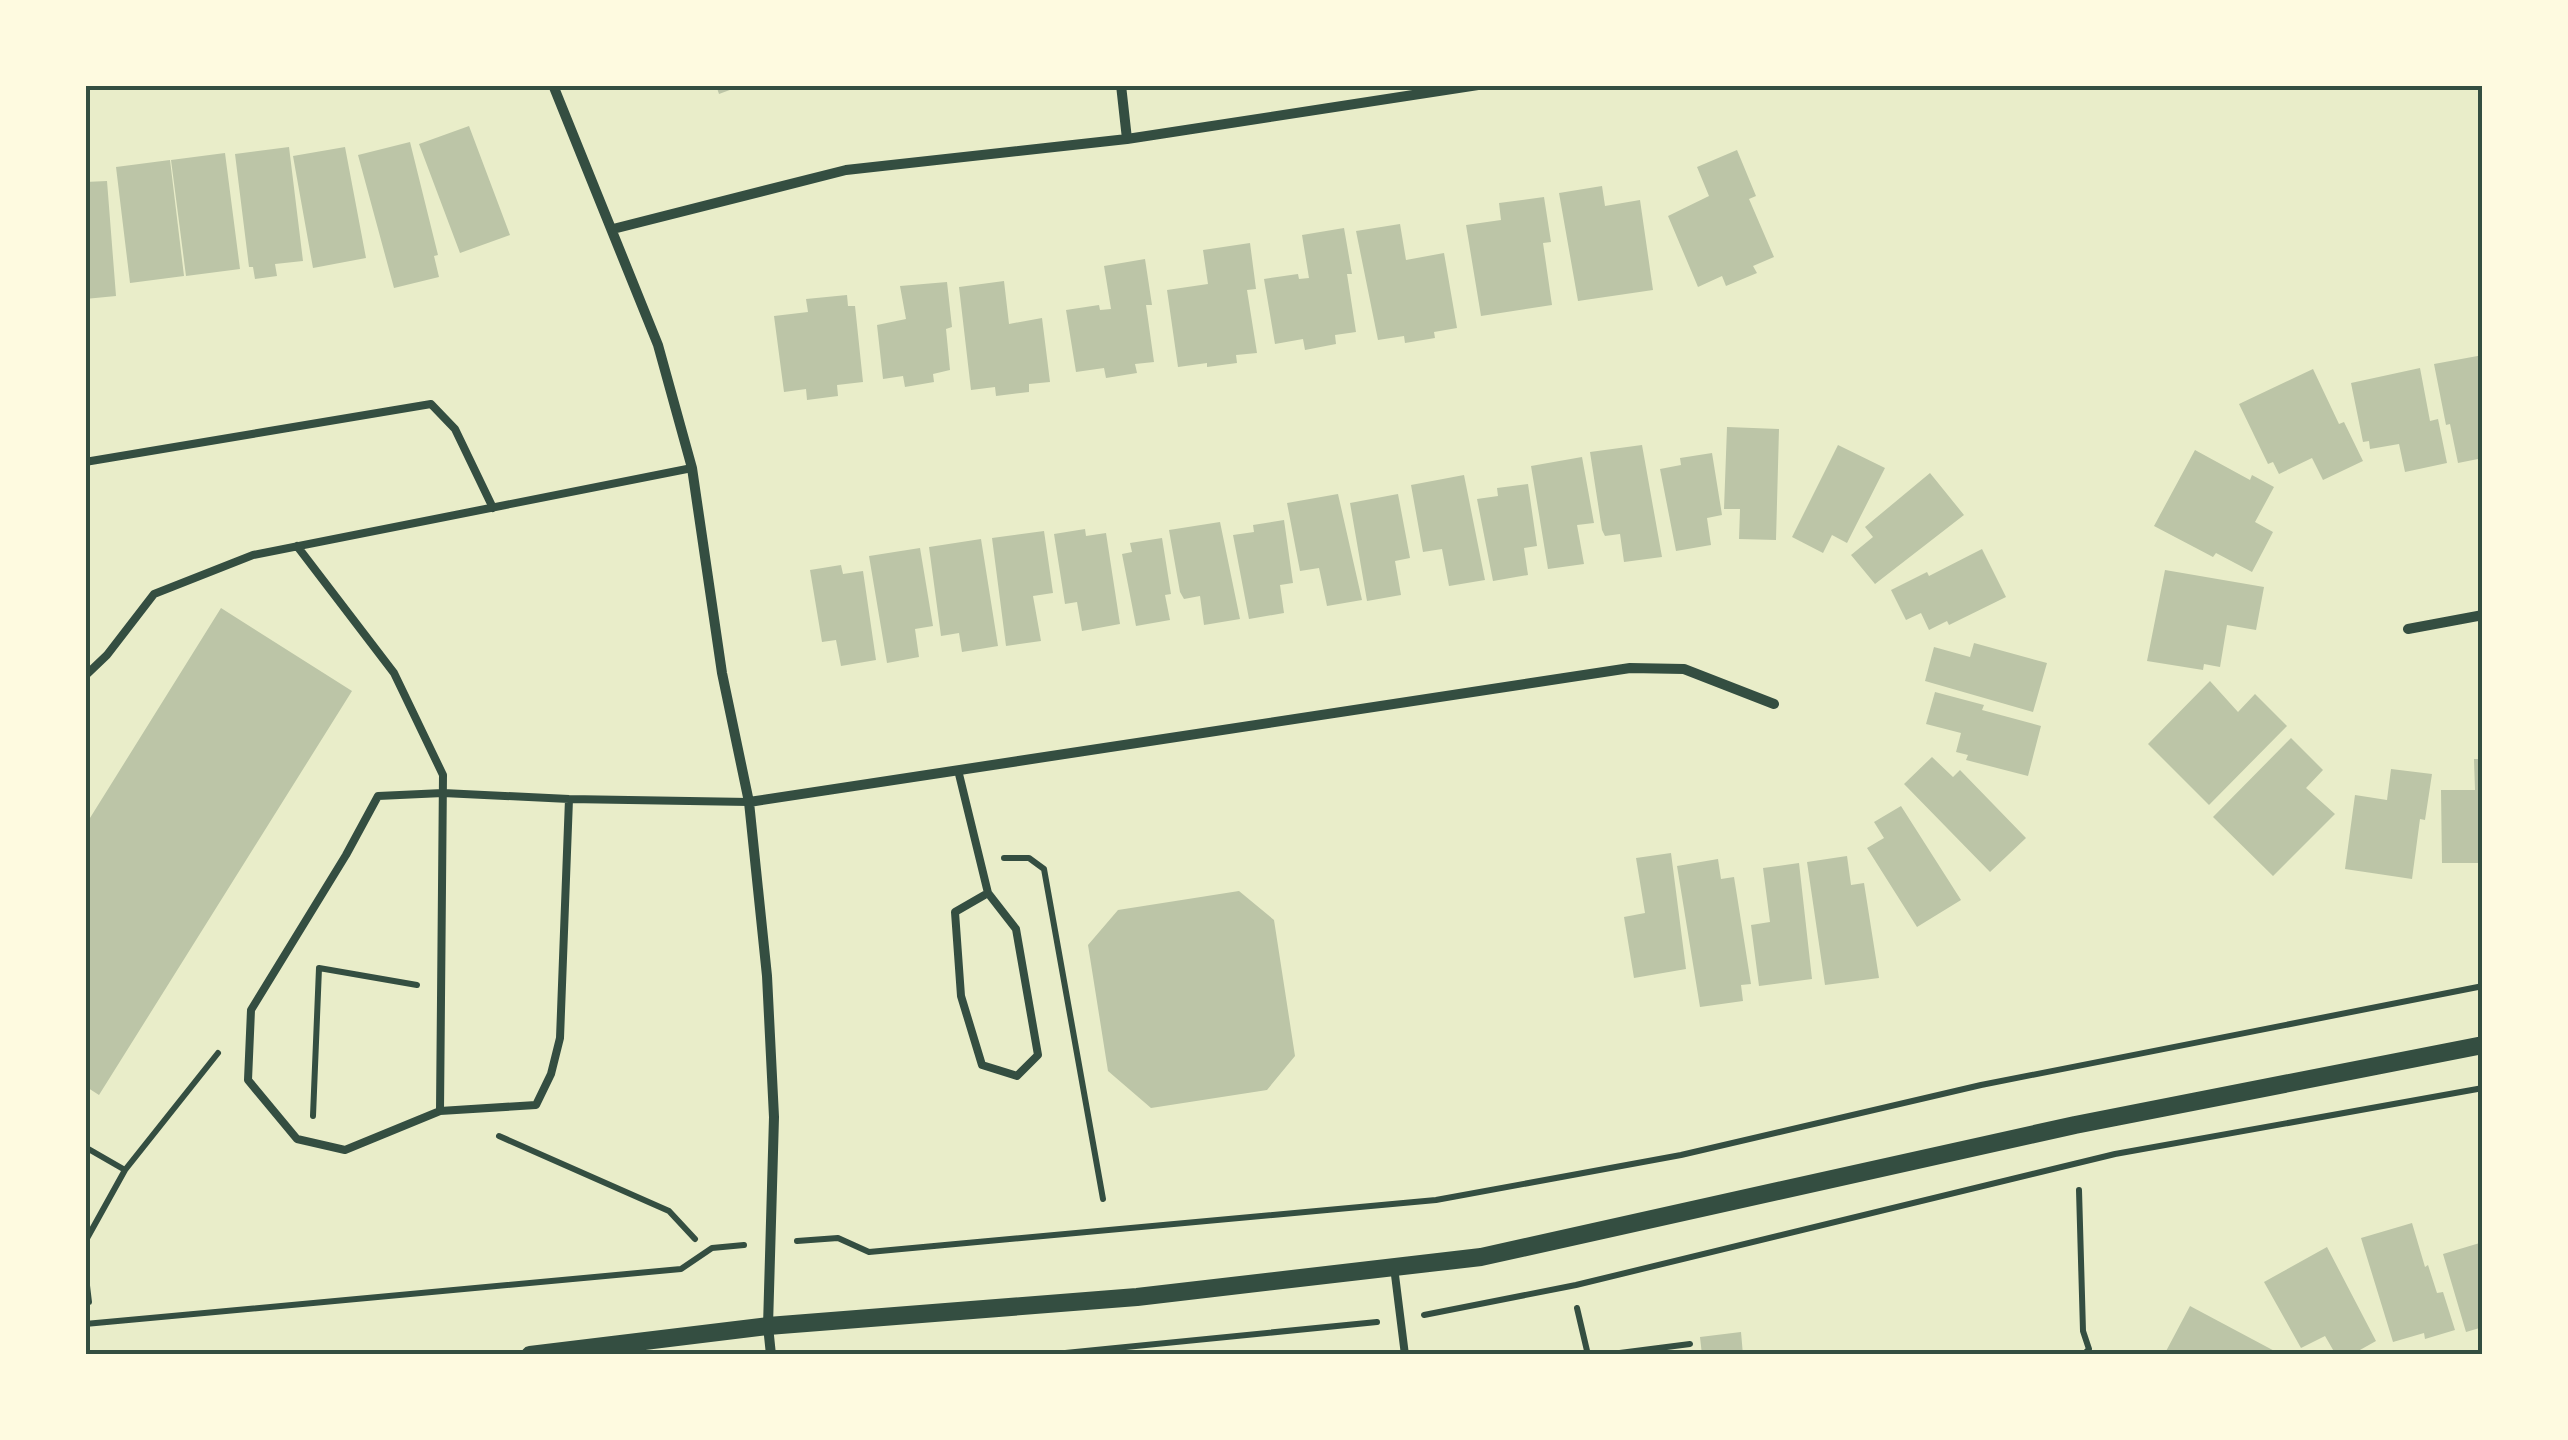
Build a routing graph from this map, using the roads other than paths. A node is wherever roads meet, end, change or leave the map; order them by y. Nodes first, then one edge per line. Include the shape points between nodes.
1 (554, 85) edge
2 (1121, 85) edge
3 (1478, 85) edge
4 (1128, 139) junction
5 (612, 229) junction
6 (85, 462) edge
7 (692, 468) junction
8 (492, 508) junction
9 (297, 546) junction
10 (2483, 615) edge
11 (2408, 629) dead end
12 (85, 676) edge
13 (1774, 704) dead end
14 (958, 770) junction
15 (442, 794) junction
16 (569, 800) junction
17 (749, 802) junction
18 (988, 893) junction
19 (2483, 1045) edge
20 (440, 1111) junction
21 (1394, 1267) junction
22 (768, 1326) junction
23 (530, 1355) edge
24 (772, 1355) edge
25 (1405, 1355) edge

1 - 5 street
2 - 4 street
3 - 4 street
4 - 5 street via 846,170
5 - 7 street via 658,345
6 - 8 lane via 431,404 454,429
7 - 8 lane
7 - 17 street
8 - 9 lane
9 - 12 lane via 253,555 154,594
9 - 15 lane via 394,673 442,775
10 - 11 street
13 - 14 street via 1684,669 1630,668
14 - 17 street
14 - 18 lane
15 - 16 lane
15 - 20 lane
15 - 20 lane via 378,796 251,1010 248,1080 296,1139 345,1150
16 - 17 lane
16 - 20 lane via 560,1038 551,1074 536,1104
17 - 22 street via 774,1116
18 - 18 lane via 1016,929 1038,1055 1018,1076 982,1066 961,996 955,912
19 - 21 street via 2075,1125 1481,1257
21 - 22 street via 1138,1297
21 - 25 lane
22 - 23 street
22 - 24 street

